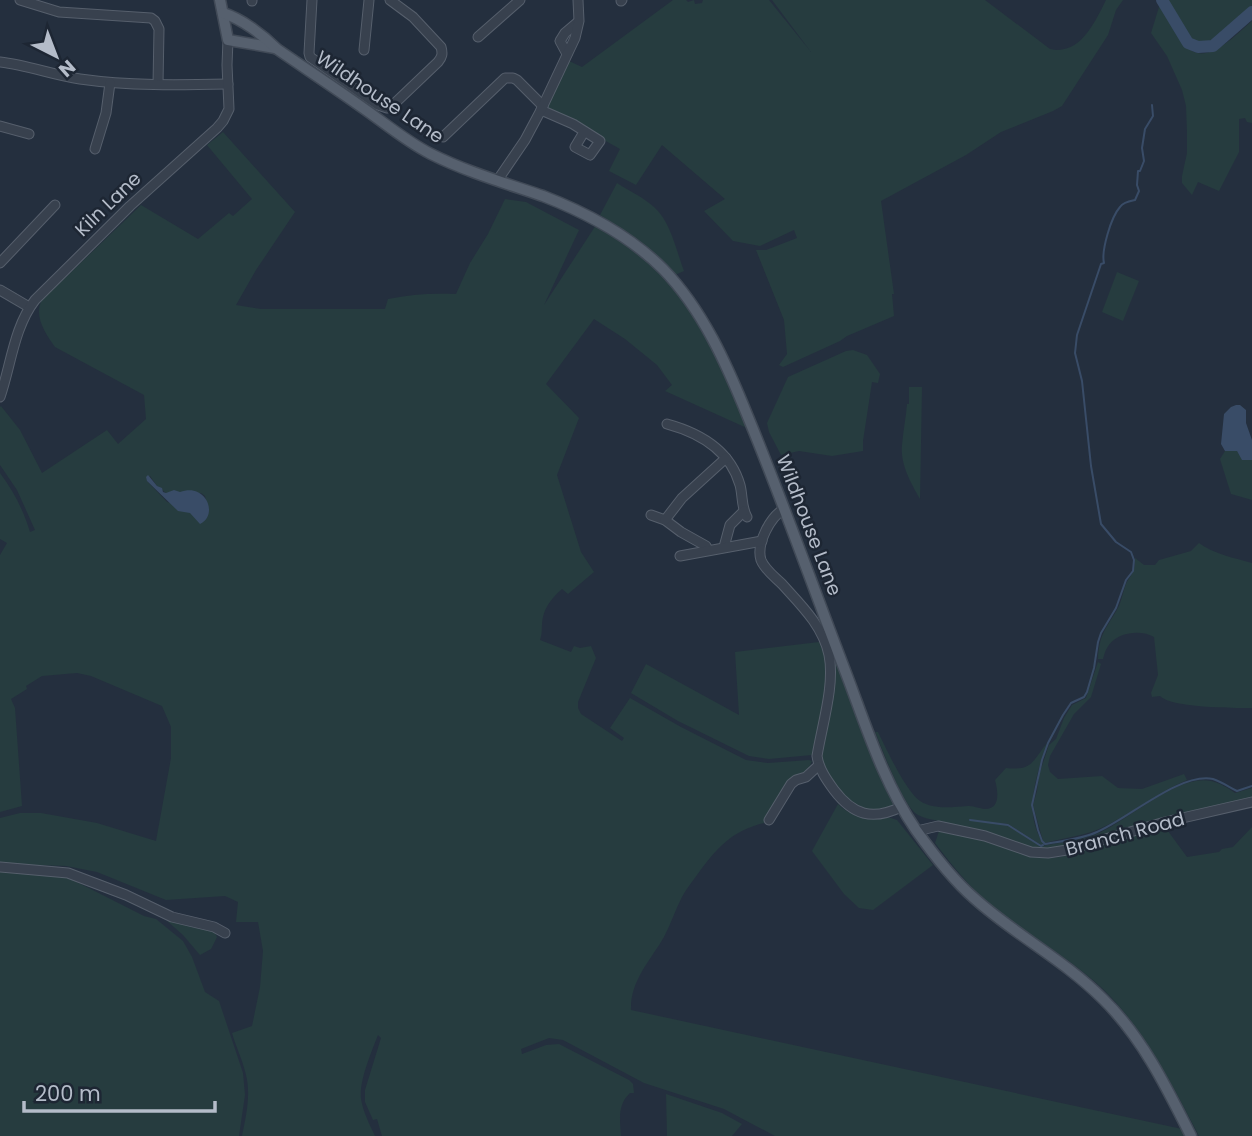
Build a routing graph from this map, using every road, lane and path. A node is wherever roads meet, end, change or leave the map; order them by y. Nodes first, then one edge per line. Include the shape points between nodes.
1 (20, 0) edge
2 (220, 0) edge
3 (312, 0) edge
4 (369, 0) edge
5 (390, 0) edge
6 (520, 0) edge
7 (578, 0) edge
8 (223, 13) junction
9 (478, 37) dead end
10 (228, 40) junction
11 (278, 49) junction
12 (365, 50) dead end
13 (0, 62) edge
14 (110, 83) junction
15 (158, 83) junction
16 (228, 84) junction
17 (542, 108) junction
18 (0, 126) edge
19 (584, 132) dead end
20 (29, 134) dead end
21 (443, 137) dead end
22 (94, 149) dead end
23 (497, 181) junction
24 (52, 206) dead end
25 (0, 263) edge
26 (0, 290) edge
27 (29, 307) junction
28 (0, 397) edge
29 (667, 424) dead end
30 (726, 458) junction
31 (784, 509) junction
32 (651, 515) dead end
33 (666, 520) junction
34 (762, 541) junction
35 (724, 547) junction
36 (709, 550) junction
37 (680, 556) dead end
38 (818, 766) junction
39 (1252, 802) edge
40 (901, 807) junction
41 (769, 820) dead end
42 (917, 831) junction
43 (0, 867) edge
44 (225, 933) dead end
45 (1191, 1136) edge

1 - 15 street via 59,12 151,18 159,29
2 - 8 main road
3 - 5 street via 310,57 387,108 438,62 443,52 413,17
4 - 12 street
6 - 9 street
7 - 17 street via 575,38
8 - 10 main road
8 - 11 main road, Wildhouse Lane
10 - 11 main road, Wildhouse Lane
10 - 16 street, Kiln Lane
11 - 23 main road, Wildhouse Lane via 428,152
13 - 14 street
14 - 15 street
14 - 22 street
15 - 16 street
16 - 27 street, Kiln Lane via 229,109 223,121
17 - 19 street
17 - 21 street via 517,80 505,78
17 - 23 street
18 - 20 street
23 - 31 main road, Wildhouse Lane via 599,221 661,267 697,314 730,373
24 - 25 street
26 - 27 street
27 - 28 street, Kiln Lane
29 - 30 street via 698,435
30 - 33 street via 682,498
30 - 35 street via 736,473 745,514 730,525
31 - 34 street via 776,514
31 - 40 main road, Wildhouse Lane
32 - 33 street
33 - 36 street
34 - 35 street
34 - 38 street via 760,558 816,624 829,656 830,686
35 - 36 street
36 - 37 street
38 - 40 street via 850,809 881,814
38 - 41 street via 791,784
39 - 42 street, Branch Road via 1048,853 937,826
40 - 42 main road, Wildhouse Lane
42 - 45 main road, Wildhouse Lane via 974,898 1106,1001 1154,1064
43 - 44 street via 68,873 172,917

